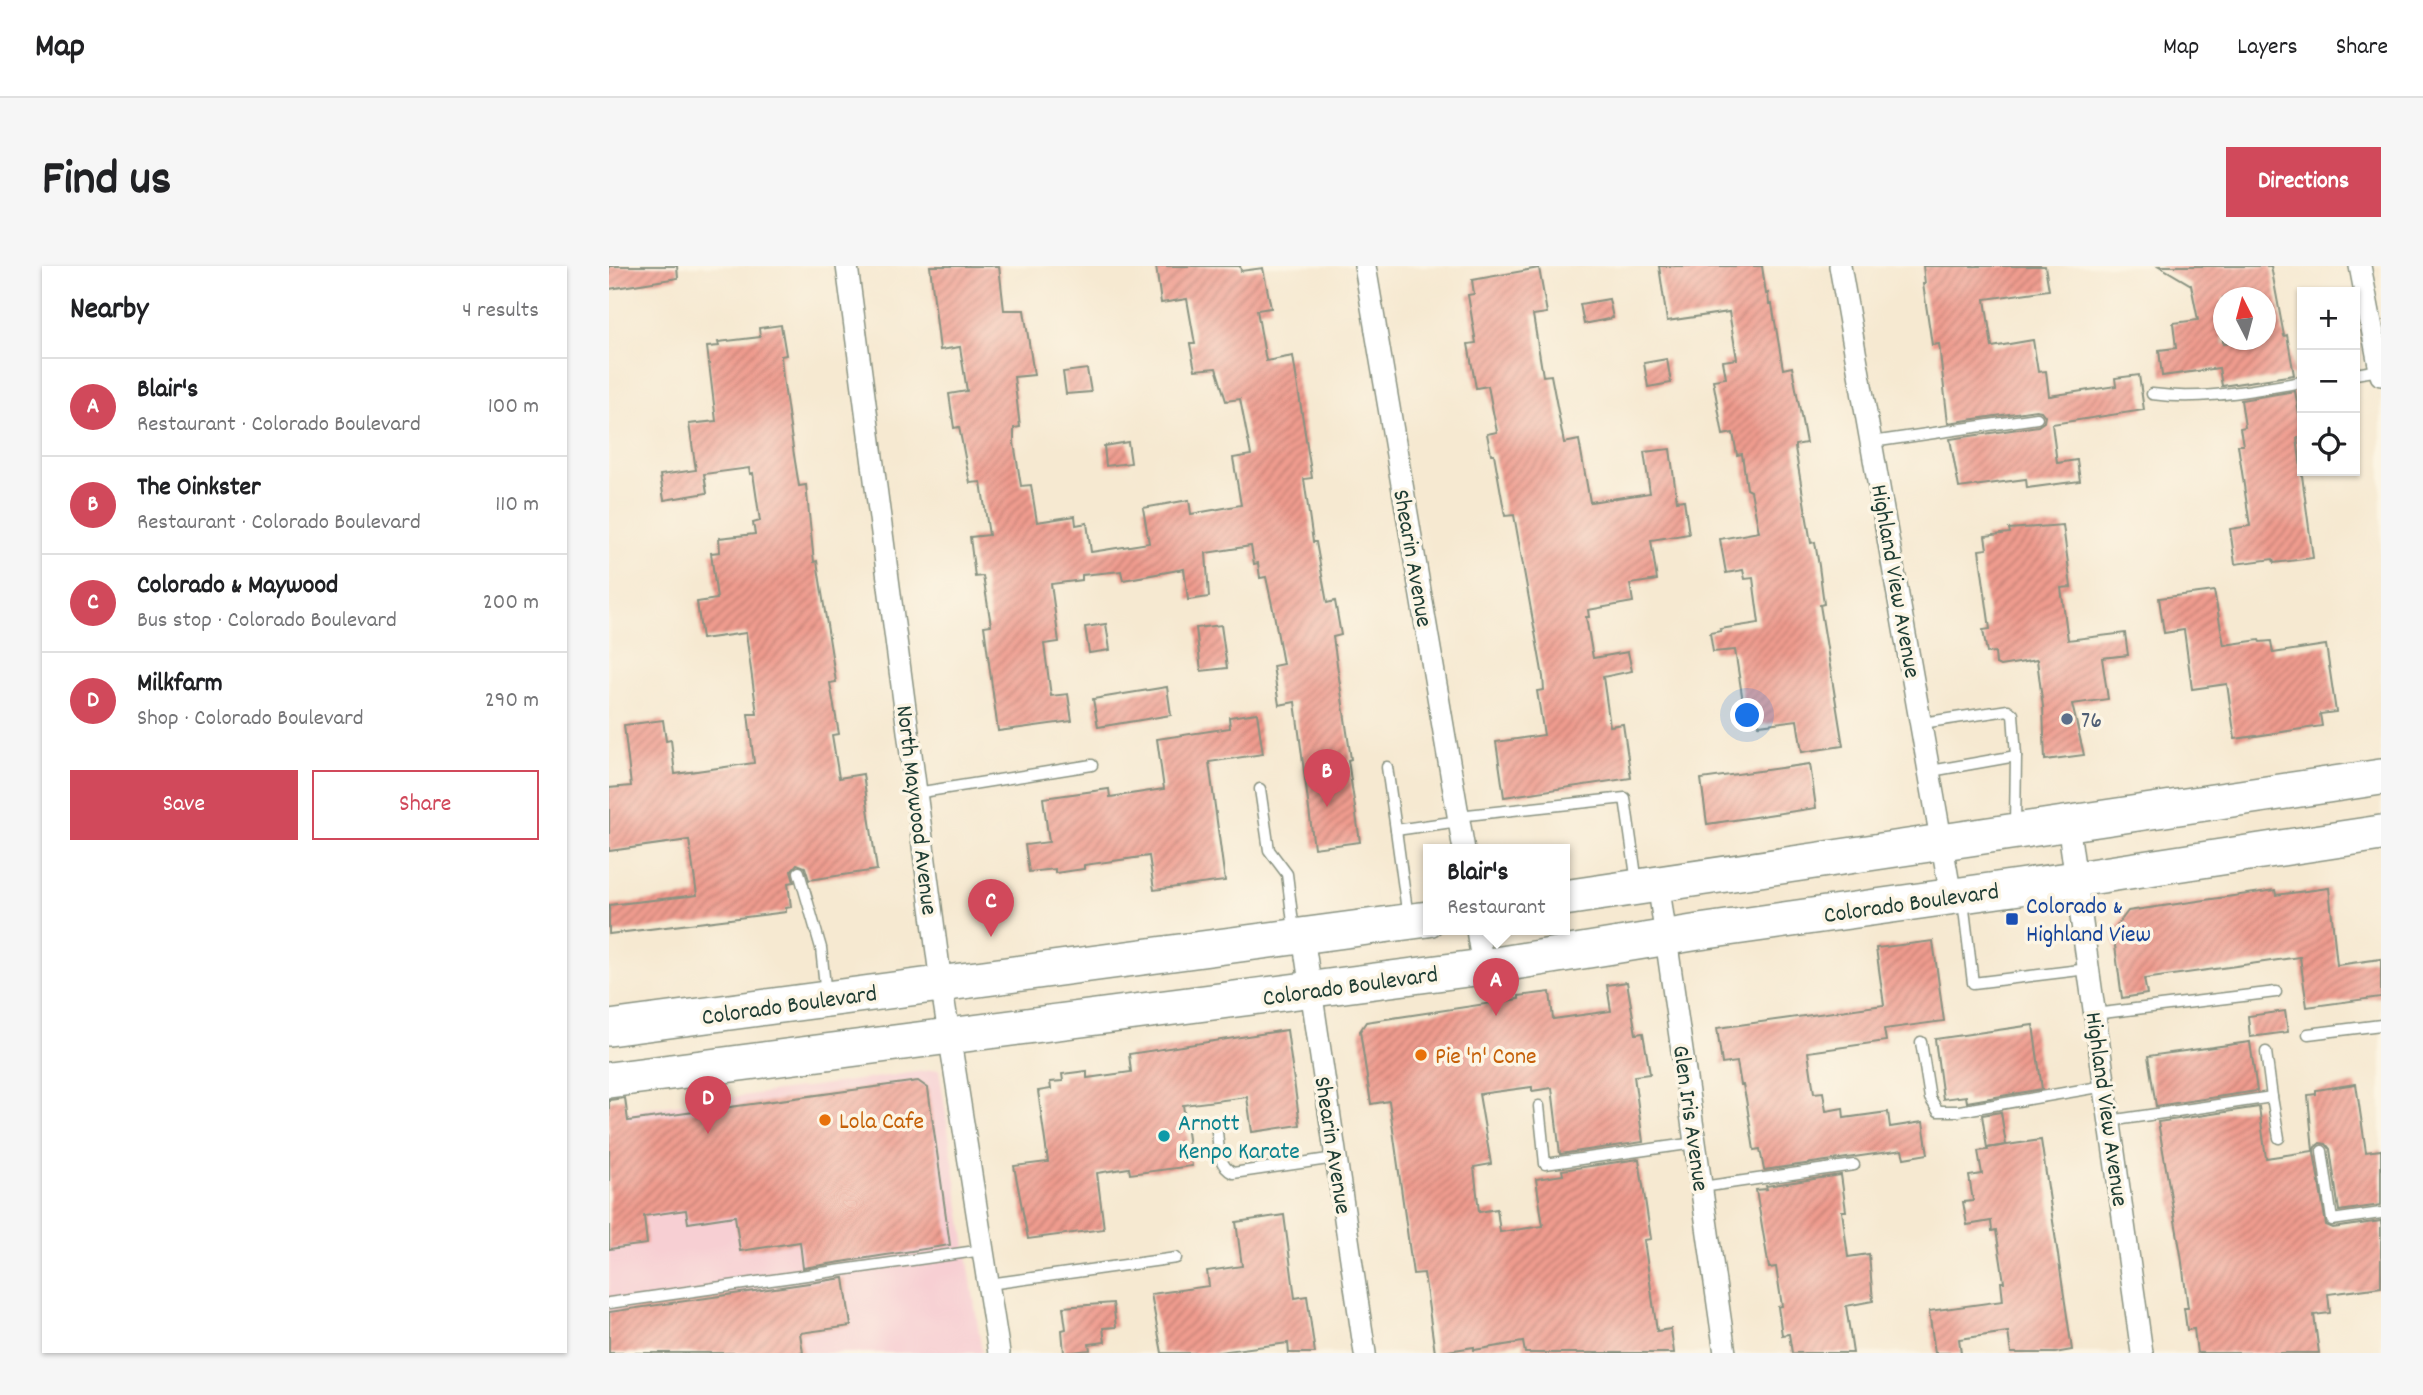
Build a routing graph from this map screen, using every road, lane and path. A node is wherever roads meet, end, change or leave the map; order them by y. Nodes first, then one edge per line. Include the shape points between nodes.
1 (847, 266) edge
2 (1365, 266) edge
3 (1840, 266) edge
4 (2360, 266) edge
5 (2381, 373) edge
6 (2360, 374) edge
7 (2297, 383) edge
8 (2152, 394) dead end
9 (2037, 418) dead end
10 (1872, 442) junction
11 (1922, 723) junction
12 (2016, 756) junction
13 (1092, 765) dead end
14 (1387, 767) dead end
15 (1931, 771) junction
16 (2381, 777) edge
17 (1260, 789) dead end
18 (916, 793) junction
19 (1459, 818) junction
20 (2068, 823) junction
21 (1396, 830) junction
22 (2014, 831) junction
23 (2381, 833) edge
24 (1943, 842) junction
25 (1463, 844) edge
26 (799, 872) dead end
27 (2075, 879) junction
28 (1648, 884) junction
29 (1957, 896) junction
30 (1570, 897) edge
31 (1418, 920) edge
32 (1478, 935) edge
33 (1299, 937) junction
34 (1666, 937) junction
35 (1483, 967) junction
36 (2088, 969) junction
37 (941, 983) junction
38 (1311, 990) junction
39 (2276, 992) dead end
40 (826, 999) junction
41 (2094, 1014) junction
42 (2381, 1025) edge
43 (609, 1028) edge
44 (2308, 1034) dead end
45 (949, 1038) junction
46 (1921, 1042) dead end
47 (2266, 1052) dead end
48 (609, 1080) edge
49 (2105, 1086) junction
50 (2273, 1097) junction
51 (1539, 1106) dead end
52 (2109, 1121) junction
53 (1217, 1132) dead end
54 (2279, 1138) dead end
55 (1695, 1143) junction
56 (2322, 1151) dead end
57 (1335, 1158) junction
58 (1854, 1165) dead end
59 (1702, 1186) junction
60 (2381, 1213) edge
61 (983, 1250) junction
62 (1176, 1258) dead end
63 (989, 1284) junction
64 (609, 1303) edge
65 (999, 1353) edge
66 (1365, 1353) edge
67 (1725, 1353) edge
68 (2142, 1353) edge

1 - 18 street, North Maywood Avenue
2 - 19 street, Shearin Avenue
3 - 10 street, Highland View Avenue
4 - 5 street
5 - 6 lane
7 - 8 lane via 2228,394
9 - 10 lane
10 - 11 street, Highland View Avenue
11 - 12 lane via 2008,710 2013,714
11 - 15 street, Highland View Avenue
12 - 15 lane
12 - 22 lane
13 - 18 lane
14 - 21 lane
15 - 24 street, Highland View Avenue
16 - 20 main road
17 - 33 lane via 1269,850 1287,874
18 - 37 street, North Maywood Avenue
19 - 21 lane
19 - 25 street, Shearin Avenue
19 - 28 lane via 1625,798
20 - 22 main road
20 - 27 street, Highland View Avenue
21 - 31 lane
22 - 24 main road
23 - 27 main road, Colorado Boulevard
24 - 28 main road
24 - 29 street, Highland View Avenue
26 - 40 lane via 821,948
27 - 29 main road, Colorado Boulevard
27 - 36 street, Highland View Avenue
28 - 30 main road
28 - 34 street, Glen Iris Avenue
29 - 34 main road, Colorado Boulevard
29 - 36 lane via 1973,983
31 - 33 main road, Colorado Boulevard
32 - 35 street
33 - 37 main road, Colorado Boulevard
33 - 38 street, Shearin Avenue
34 - 35 main road, Colorado Boulevard
34 - 55 street, Glen Iris Avenue
35 - 38 main road, Colorado Boulevard
36 - 41 street, Highland View Avenue
37 - 40 main road, Colorado Boulevard
37 - 45 street, North Maywood Avenue
38 - 45 main road, Colorado Boulevard
38 - 57 street, Shearin Avenue
39 - 41 lane
40 - 43 main road, Colorado Boulevard
41 - 49 street, Highland View Avenue
42 - 44 lane
45 - 48 main road, Colorado Boulevard
45 - 61 street, North Maywood Avenue
46 - 49 lane via 1930,1098 1938,1111
47 - 50 lane
49 - 52 street, Highland View Avenue
50 - 52 lane
50 - 54 lane
51 - 55 lane via 1545,1164
52 - 68 street, Highland View Avenue
53 - 57 lane via 1221,1161 1225,1170 1233,1173
55 - 59 street, Glen Iris Avenue
56 - 60 lane via 2332,1220
57 - 66 street, Shearin Avenue
58 - 59 lane
59 - 67 street, Glen Iris Avenue
61 - 63 street, North Maywood Avenue
61 - 64 lane
62 - 63 lane
63 - 65 street, North Maywood Avenue

